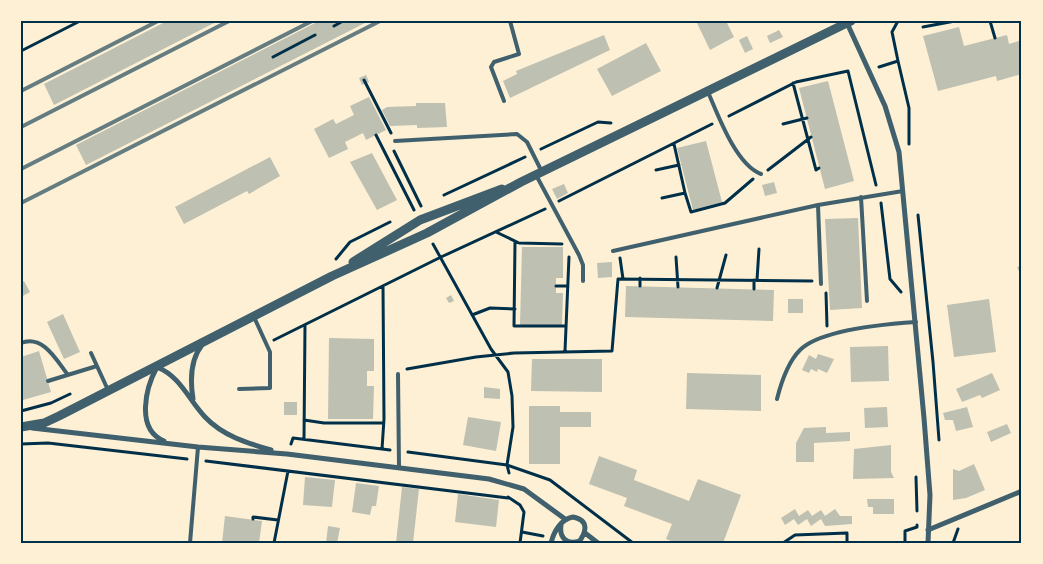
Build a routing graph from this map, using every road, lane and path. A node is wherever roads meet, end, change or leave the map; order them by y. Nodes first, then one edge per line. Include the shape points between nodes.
1 (343, 21) edge
2 (510, 21) edge
3 (898, 21) edge
4 (955, 21) edge
5 (990, 21) edge
6 (78, 22) edge
7 (849, 22) edge
8 (334, 26) dead end
9 (923, 27) dead end
10 (315, 36) dead end
11 (995, 38) dead end
12 (21, 51) edge
13 (274, 57) dead end
14 (868, 70) junction
15 (849, 76) junction
16 (364, 80) dead end
17 (793, 83) junction
18 (708, 92) junction
19 (504, 101) dead end
20 (805, 119) junction
21 (720, 120) junction
22 (598, 122) dead end
23 (783, 124) dead end
24 (376, 135) dead end
25 (809, 138) junction
26 (395, 141) joint
27 (674, 144) junction
28 (382, 148) junction
29 (532, 153) junction
30 (679, 165) junction
31 (819, 168) dead end
32 (656, 170) dead end
33 (539, 174) junction
34 (760, 174) junction
35 (521, 182) junction
36 (903, 190) junction
37 (685, 192) junction
38 (880, 193) junction
39 (861, 197) junction
40 (438, 198) dead end
41 (662, 198) dead end
42 (430, 202) dead end
43 (542, 202) dead end
44 (410, 203) dead end
45 (553, 204) junction
46 (818, 205) junction
47 (421, 206) junction
48 (546, 208) junction
49 (406, 214) dead end
50 (550, 216) dead end
51 (398, 218) dead end
52 (495, 232) junction
53 (561, 237) dead end
54 (430, 240) dead end
55 (515, 242) junction
56 (760, 249) dead end
57 (619, 250) junction
58 (613, 251) dead end
59 (569, 252) dead end
60 (726, 255) dead end
61 (441, 257) junction
62 (676, 257) dead end
63 (335, 261) dead end
64 (332, 276) junction
65 (640, 278) junction
66 (678, 278) junction
67 (623, 279) junction
68 (720, 279) junction
69 (755, 280) junction
70 (583, 281) dead end
71 (820, 283) junction
72 (383, 286) junction
73 (556, 286) dead end
74 (568, 286) junction
75 (640, 286) dead end
76 (678, 287) dead end
77 (717, 288) dead end
78 (754, 289) dead end
79 (902, 300) dead end
80 (867, 301) dead end
81 (514, 309) junction
82 (826, 312) dead end
83 (472, 315) junction
84 (254, 317) junction
85 (916, 322) junction
86 (305, 324) junction
87 (566, 326) junction
88 (204, 342) junction
89 (21, 343) edge
90 (266, 344) junction
91 (565, 351) junction
92 (91, 353) dead end
93 (496, 355) junction
94 (96, 366) junction
95 (157, 367) junction
96 (402, 369) dead end
97 (384, 370) junction
98 (393, 370) dead end
99 (398, 374) dead end
100 (68, 375) junction
101 (48, 381) dead end
102 (239, 389) dead end
103 (77, 391) dead end
104 (109, 392) junction
105 (777, 399) dead end
106 (194, 402) junction
107 (21, 411) edge
108 (304, 420) junction
109 (382, 423) junction
110 (21, 427) edge
111 (304, 439) junction
112 (170, 443) junction
113 (21, 444) edge
114 (198, 447) junction
115 (382, 449) junction
116 (400, 451) junction
117 (284, 454) junction
118 (196, 460) junction
119 (507, 465) junction
120 (400, 467) junction
121 (282, 470) junction
122 (288, 471) junction
123 (916, 476) dead end
124 (510, 484) junction
125 (1022, 491) edge
126 (508, 498) junction
127 (252, 519) dead end
128 (278, 520) junction
129 (563, 521) junction
130 (928, 530) junction
131 (522, 532) junction
132 (585, 533) junction
133 (551, 542) edge
134 (579, 542) edge
135 (190, 543) edge
136 (274, 543) edge
137 (520, 543) edge
138 (598, 543) edge
139 (633, 543) edge
140 (783, 543) edge
141 (847, 543) edge
142 (905, 543) edge
143 (928, 543) edge

1 - 8 path
2 - 19 lane via 519,54 494,62 491,67
3 - 14 path via 892,32 898,61
4 - 9 path
5 - 11 path
6 - 12 path
7 - 14 street
7 - 18 street
10 - 13 path
14 - 15 path
14 - 36 street via 894,131
15 - 17 path via 848,71
15 - 38 path
16 - 26 path
17 - 20 path
17 - 21 path
18 - 21 lane
18 - 33 street
20 - 23 path
20 - 25 path
21 - 27 path
21 - 34 lane via 743,160
22 - 29 path
24 - 28 path
25 - 31 path via 816,170
25 - 34 path
26 - 29 lane via 512,134 526,140
27 - 30 path
27 - 45 path
28 - 44 path
28 - 47 path via 390,144
29 - 33 lane
29 - 40 path
30 - 32 path
30 - 37 path
33 - 35 street
33 - 45 lane
34 - 37 path via 725,204 691,212
35 - 64 street via 427,234
35 - 64 street via 420,220
36 - 38 lane
36 - 85 street
37 - 41 path
38 - 39 lane
38 - 79 path via 890,279 902,292
39 - 46 lane
39 - 80 lane
42 - 47 path
43 - 48 path
45 - 48 path
45 - 70 lane via 579,254
46 - 57 lane
46 - 71 lane
47 - 49 path
48 - 50 path
48 - 52 path
51 - 63 path via 350,242
52 - 55 path
52 - 61 path
53 - 55 path via 566,245
54 - 61 path
55 - 81 path
56 - 69 path
57 - 58 lane
57 - 67 path
59 - 74 path
60 - 68 path
61 - 72 path
61 - 83 path
62 - 66 path
64 - 84 street
65 - 66 path
65 - 67 path
65 - 75 path
66 - 68 path
66 - 76 path
67 - 91 path via 616,281 612,351
68 - 69 path
68 - 77 path
69 - 71 path
69 - 78 path
71 - 82 path via 825,281
72 - 86 path
72 - 97 path
73 - 74 path
74 - 87 path
81 - 83 path via 490,308
81 - 87 path via 514,326
83 - 93 path
84 - 88 street
84 - 90 lane
85 - 105 lane via 845,330 809,344 800,350 786,373
85 - 130 street via 930,496
86 - 90 path
86 - 108 path
87 - 91 path
88 - 95 street
88 - 106 street via 193,366
89 - 100 lane via 32,341 45,346
90 - 102 lane via 270,352 270,388
91 - 93 path
92 - 94 lane
93 - 96 path
93 - 119 path via 508,372 512,396 513,427
94 - 100 lane
94 - 104 lane
95 - 104 street
95 - 106 street via 175,377
95 - 112 street via 148,387 145,409 150,428 160,440
97 - 98 path
97 - 109 path
99 - 116 lane
100 - 101 lane
103 - 107 path via 51,403
104 - 110 street via 44,422
106 - 117 street via 208,420 228,435
108 - 109 path
108 - 111 path
109 - 115 path
110 - 112 street
111 - 115 path
111 - 117 path via 292,438
112 - 114 street
113 - 118 path via 48,443
114 - 117 street
114 - 118 lane
115 - 116 path
116 - 119 path
116 - 120 lane
117 - 120 street
117 - 121 path
118 - 121 path
118 - 135 lane
119 - 124 path
119 - 139 path via 550,480
120 - 124 street
121 - 122 path
122 - 126 path
122 - 128 path
123 - 142 path via 917,528 905,531
124 - 126 path
124 - 129 street via 536,496
125 - 130 street
126 - 131 path via 520,505 524,512
127 - 128 path
128 - 136 path
129 - 132 street via 573,516 580,519
129 - 133 street
129 - 134 street via 560,532 564,539
130 - 143 street
131 - 133 path via 541,535
131 - 137 path
132 - 134 street
132 - 138 street
140 - 141 path via 795,535 847,533

